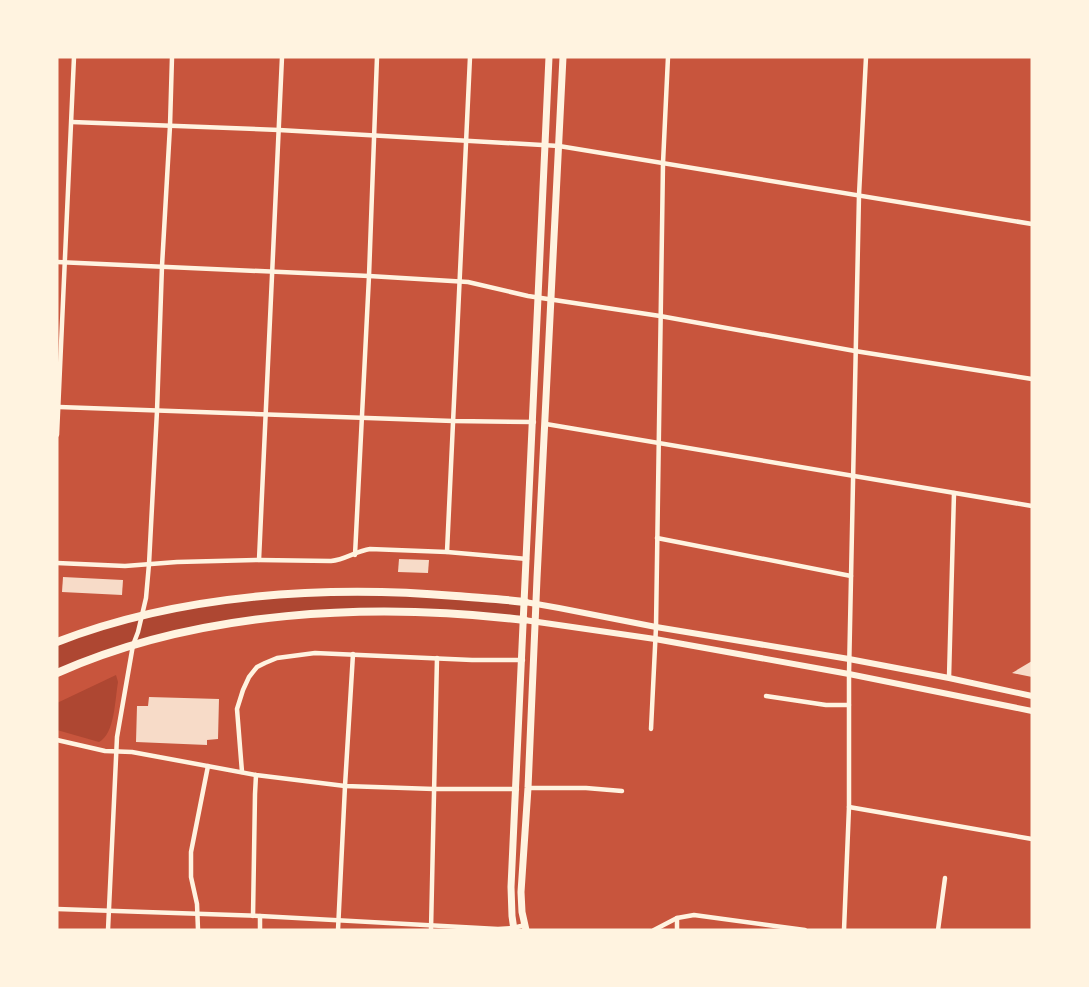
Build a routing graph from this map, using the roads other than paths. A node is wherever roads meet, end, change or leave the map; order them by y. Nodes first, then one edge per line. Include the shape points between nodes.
1 (74, 57) edge
2 (172, 57) edge
3 (282, 57) edge
4 (377, 57) edge
5 (470, 57) edge
6 (549, 57) edge
7 (563, 57) edge
8 (668, 57) edge
9 (866, 57) edge
10 (72, 122) junction
11 (170, 126) junction
12 (279, 130) junction
13 (374, 135) junction
14 (467, 140) junction
15 (545, 145) junction
16 (559, 146) junction
17 (663, 163) junction
18 (859, 195) junction
19 (1032, 224) edge
20 (57, 262) edge
21 (66, 263) junction
22 (162, 266) junction
23 (273, 272) junction
24 (369, 276) junction
25 (459, 282) junction
26 (538, 297) junction
27 (552, 299) junction
28 (660, 316) junction
29 (855, 351) junction
30 (1032, 379) edge
31 (59, 407) junction
32 (157, 411) junction
33 (58, 414) edge
34 (266, 414) junction
35 (361, 417) junction
36 (453, 421) junction
37 (534, 422) junction
38 (546, 424) junction
39 (57, 435) edge
40 (658, 443) junction
41 (853, 476) junction
42 (954, 493) junction
43 (1032, 506) edge
44 (657, 538) junction
45 (447, 552) junction
46 (355, 555) junction
47 (527, 559) junction
48 (260, 560) junction
49 (57, 562) edge
50 (149, 564) junction
51 (851, 576) junction
52 (525, 602) junction
53 (537, 604) junction
54 (142, 616) junction
55 (524, 620) junction
56 (536, 621) junction
57 (656, 627) junction
58 (655, 639) junction
59 (57, 642) edge
60 (133, 645) junction
61 (353, 654) junction
62 (437, 658) junction
63 (849, 659) junction
64 (523, 660) junction
65 (57, 673) edge
66 (849, 674) junction
67 (949, 678) junction
68 (766, 696) dead end
69 (1032, 696) edge
70 (849, 705) junction
71 (1032, 711) edge
72 (651, 729) dead end
73 (57, 740) edge
74 (116, 752) junction
75 (208, 766) junction
76 (242, 772) junction
77 (256, 775) junction
78 (345, 786) junction
79 (528, 788) junction
80 (435, 789) junction
81 (517, 789) junction
82 (622, 790) dead end
83 (849, 807) junction
84 (1032, 839) edge
85 (945, 878) dead end
86 (57, 909) edge
87 (109, 911) junction
88 (198, 914) junction
89 (253, 916) junction
90 (260, 916) junction
91 (677, 918) junction
92 (339, 920) junction
93 (525, 927) edge
94 (431, 928) edge
95 (514, 929) edge
96 (108, 930) edge
97 (198, 930) edge
98 (260, 930) edge
99 (338, 930) edge
100 (654, 930) edge
101 (677, 930) edge
102 (805, 930) edge
103 (844, 930) edge
104 (938, 930) edge

1 - 10 street
2 - 11 street
3 - 12 street
4 - 13 street
5 - 14 street
6 - 15 main road
7 - 16 main road
8 - 17 street
9 - 18 street
10 - 11 street
10 - 21 street
11 - 12 street
11 - 22 street
12 - 13 street
12 - 23 street
13 - 14 street
13 - 24 street
14 - 15 street
14 - 25 street
15 - 16 street
15 - 26 main road
16 - 17 street
16 - 27 main road
17 - 18 street
17 - 28 street
18 - 19 street
18 - 29 street
20 - 21 street
21 - 22 street
21 - 31 street
22 - 23 street
22 - 32 street
23 - 24 street
23 - 34 street
24 - 25 street
24 - 35 street
25 - 26 street
25 - 36 street
26 - 27 street
26 - 37 main road
27 - 28 street
27 - 38 main road
28 - 29 street
28 - 40 street
29 - 30 street
29 - 41 street
31 - 32 street
31 - 33 street
32 - 34 street
32 - 50 street
33 - 39 street
34 - 35 street
34 - 48 street
35 - 36 street
35 - 46 street
36 - 37 street
36 - 45 street
37 - 47 main road
38 - 40 street
38 - 53 main road
40 - 41 street
40 - 44 street
41 - 42 street
41 - 51 street
42 - 43 street
42 - 67 street
44 - 51 street
44 - 57 street
45 - 46 street via 370,549
45 - 47 street
46 - 48 street via 339,561
47 - 52 main road
48 - 50 street
49 - 50 street via 125,567
50 - 54 street
51 - 63 street
52 - 53 main road
52 - 54 highway via 336,592 173,608
52 - 55 main road
53 - 56 main road
53 - 57 main road
54 - 59 highway
54 - 60 street
55 - 56 main road
55 - 60 highway via 388,612 331,613 244,621
55 - 64 main road
56 - 58 main road
56 - 79 main road
57 - 58 street
57 - 63 main road
58 - 66 main road
58 - 72 street
60 - 65 highway
60 - 74 street
61 - 62 street
61 - 76 street via 276,658 257,667 237,709
61 - 78 street
62 - 64 street
62 - 80 street
63 - 66 street
63 - 67 main road
64 - 81 main road
66 - 70 street
66 - 71 main road
67 - 69 main road
68 - 70 street
70 - 83 street
73 - 74 street
74 - 75 street
74 - 87 street
75 - 76 street
75 - 88 street via 191,852
76 - 77 street
77 - 78 street
77 - 89 street
78 - 80 street
78 - 92 street
79 - 82 street
79 - 93 main road via 521,892
80 - 81 street
80 - 94 street
81 - 95 main road via 511,887
83 - 84 street
83 - 103 street
85 - 104 street
86 - 87 street
87 - 88 street
87 - 96 street
88 - 89 street
88 - 97 street
89 - 90 street
90 - 92 street
90 - 98 street
91 - 100 street
91 - 101 street
91 - 102 street via 694,915
92 - 94 street
92 - 99 street
93 - 95 street
94 - 95 street

